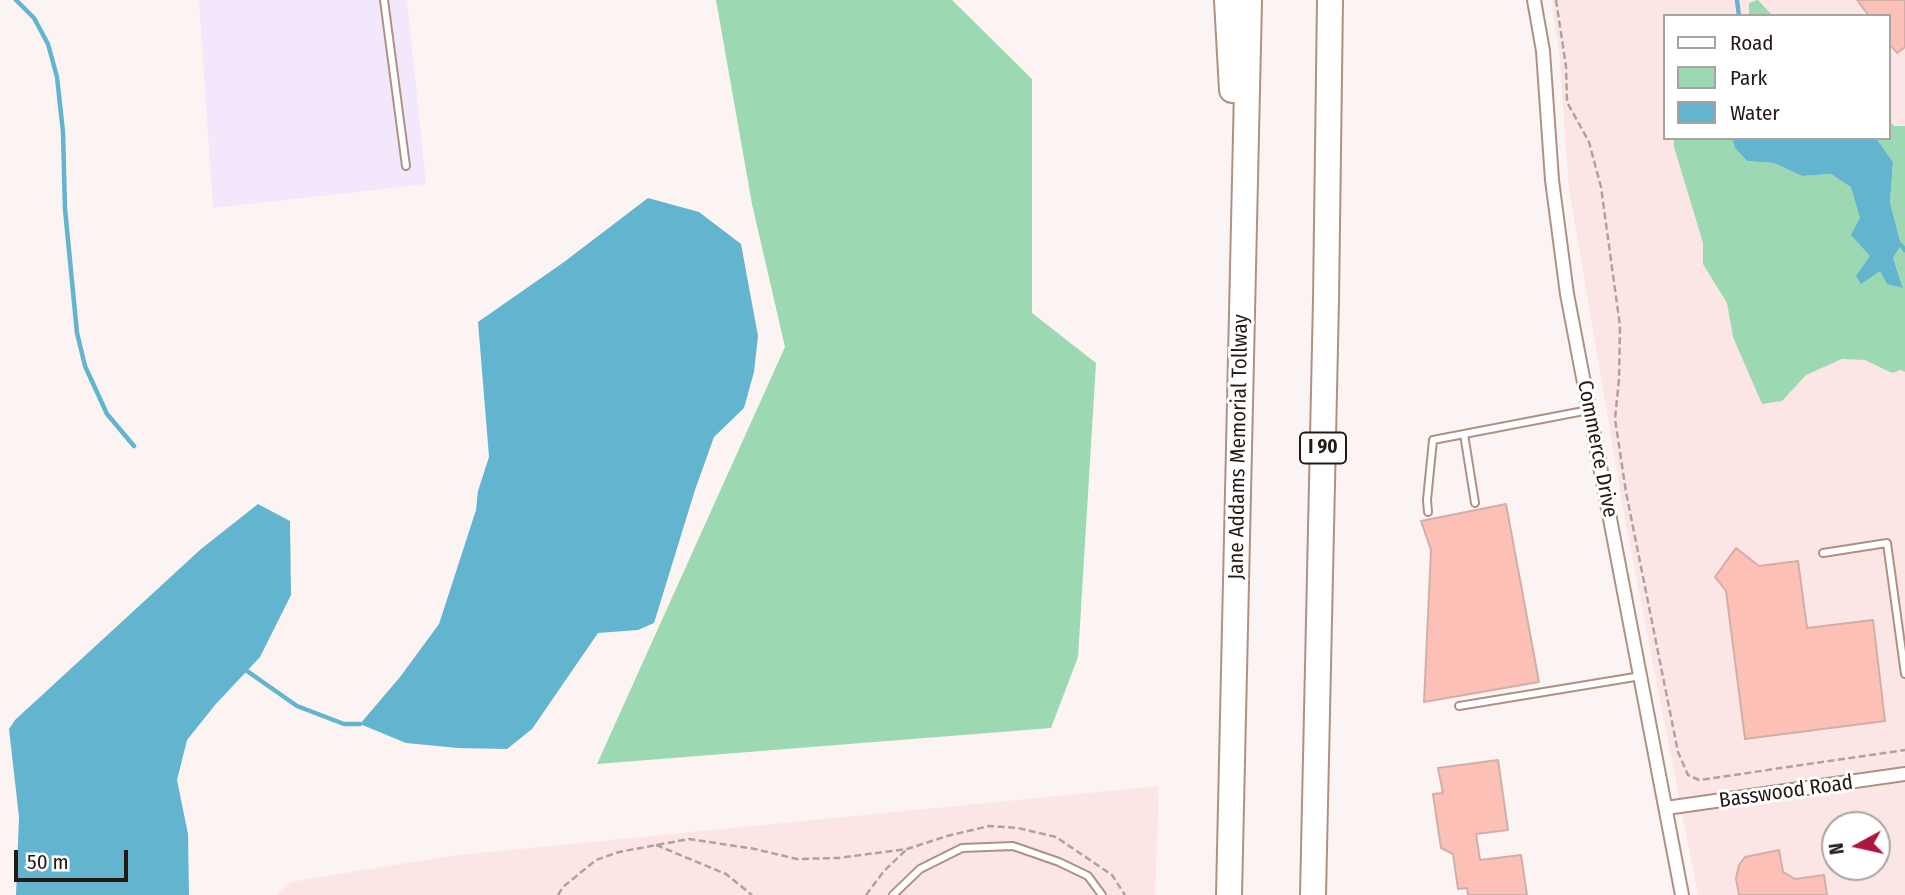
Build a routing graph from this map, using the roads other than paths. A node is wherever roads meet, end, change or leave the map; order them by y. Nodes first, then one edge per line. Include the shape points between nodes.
1 (384, 0) edge
2 (1227, 0) edge
3 (1249, 0) edge
4 (1330, 0) edge
5 (1534, 0) edge
6 (406, 166) dead end
7 (1242, 301) junction
8 (1589, 410) junction
9 (1464, 434) junction
10 (1475, 503) dead end
11 (1428, 512) dead end
12 (1823, 553) dead end
13 (1905, 674) edge
14 (1641, 676) junction
15 (1459, 706) dead end
16 (1905, 774) edge
17 (1667, 808) junction
18 (893, 895) edge
19 (1102, 895) edge
20 (1229, 895) edge
21 (1313, 895) edge
22 (1682, 895) edge

1 - 6 lane
2 - 7 highway
3 - 7 highway, Jane Addams Memorial Tollway
4 - 21 highway, I 90
5 - 8 street, Commerce Drive via 1544,51 1552,180 1567,294
7 - 20 highway, Jane Addams Memorial Tollway
8 - 9 lane
8 - 14 street, Commerce Drive
9 - 10 lane
9 - 11 lane via 1433,440
12 - 13 lane via 1887,543
14 - 15 lane
14 - 17 street, Commerce Drive
16 - 17 street, Basswood Road
17 - 22 street, Commerce Drive
18 - 19 lane via 920,869 961,848 1013,846 1088,876

